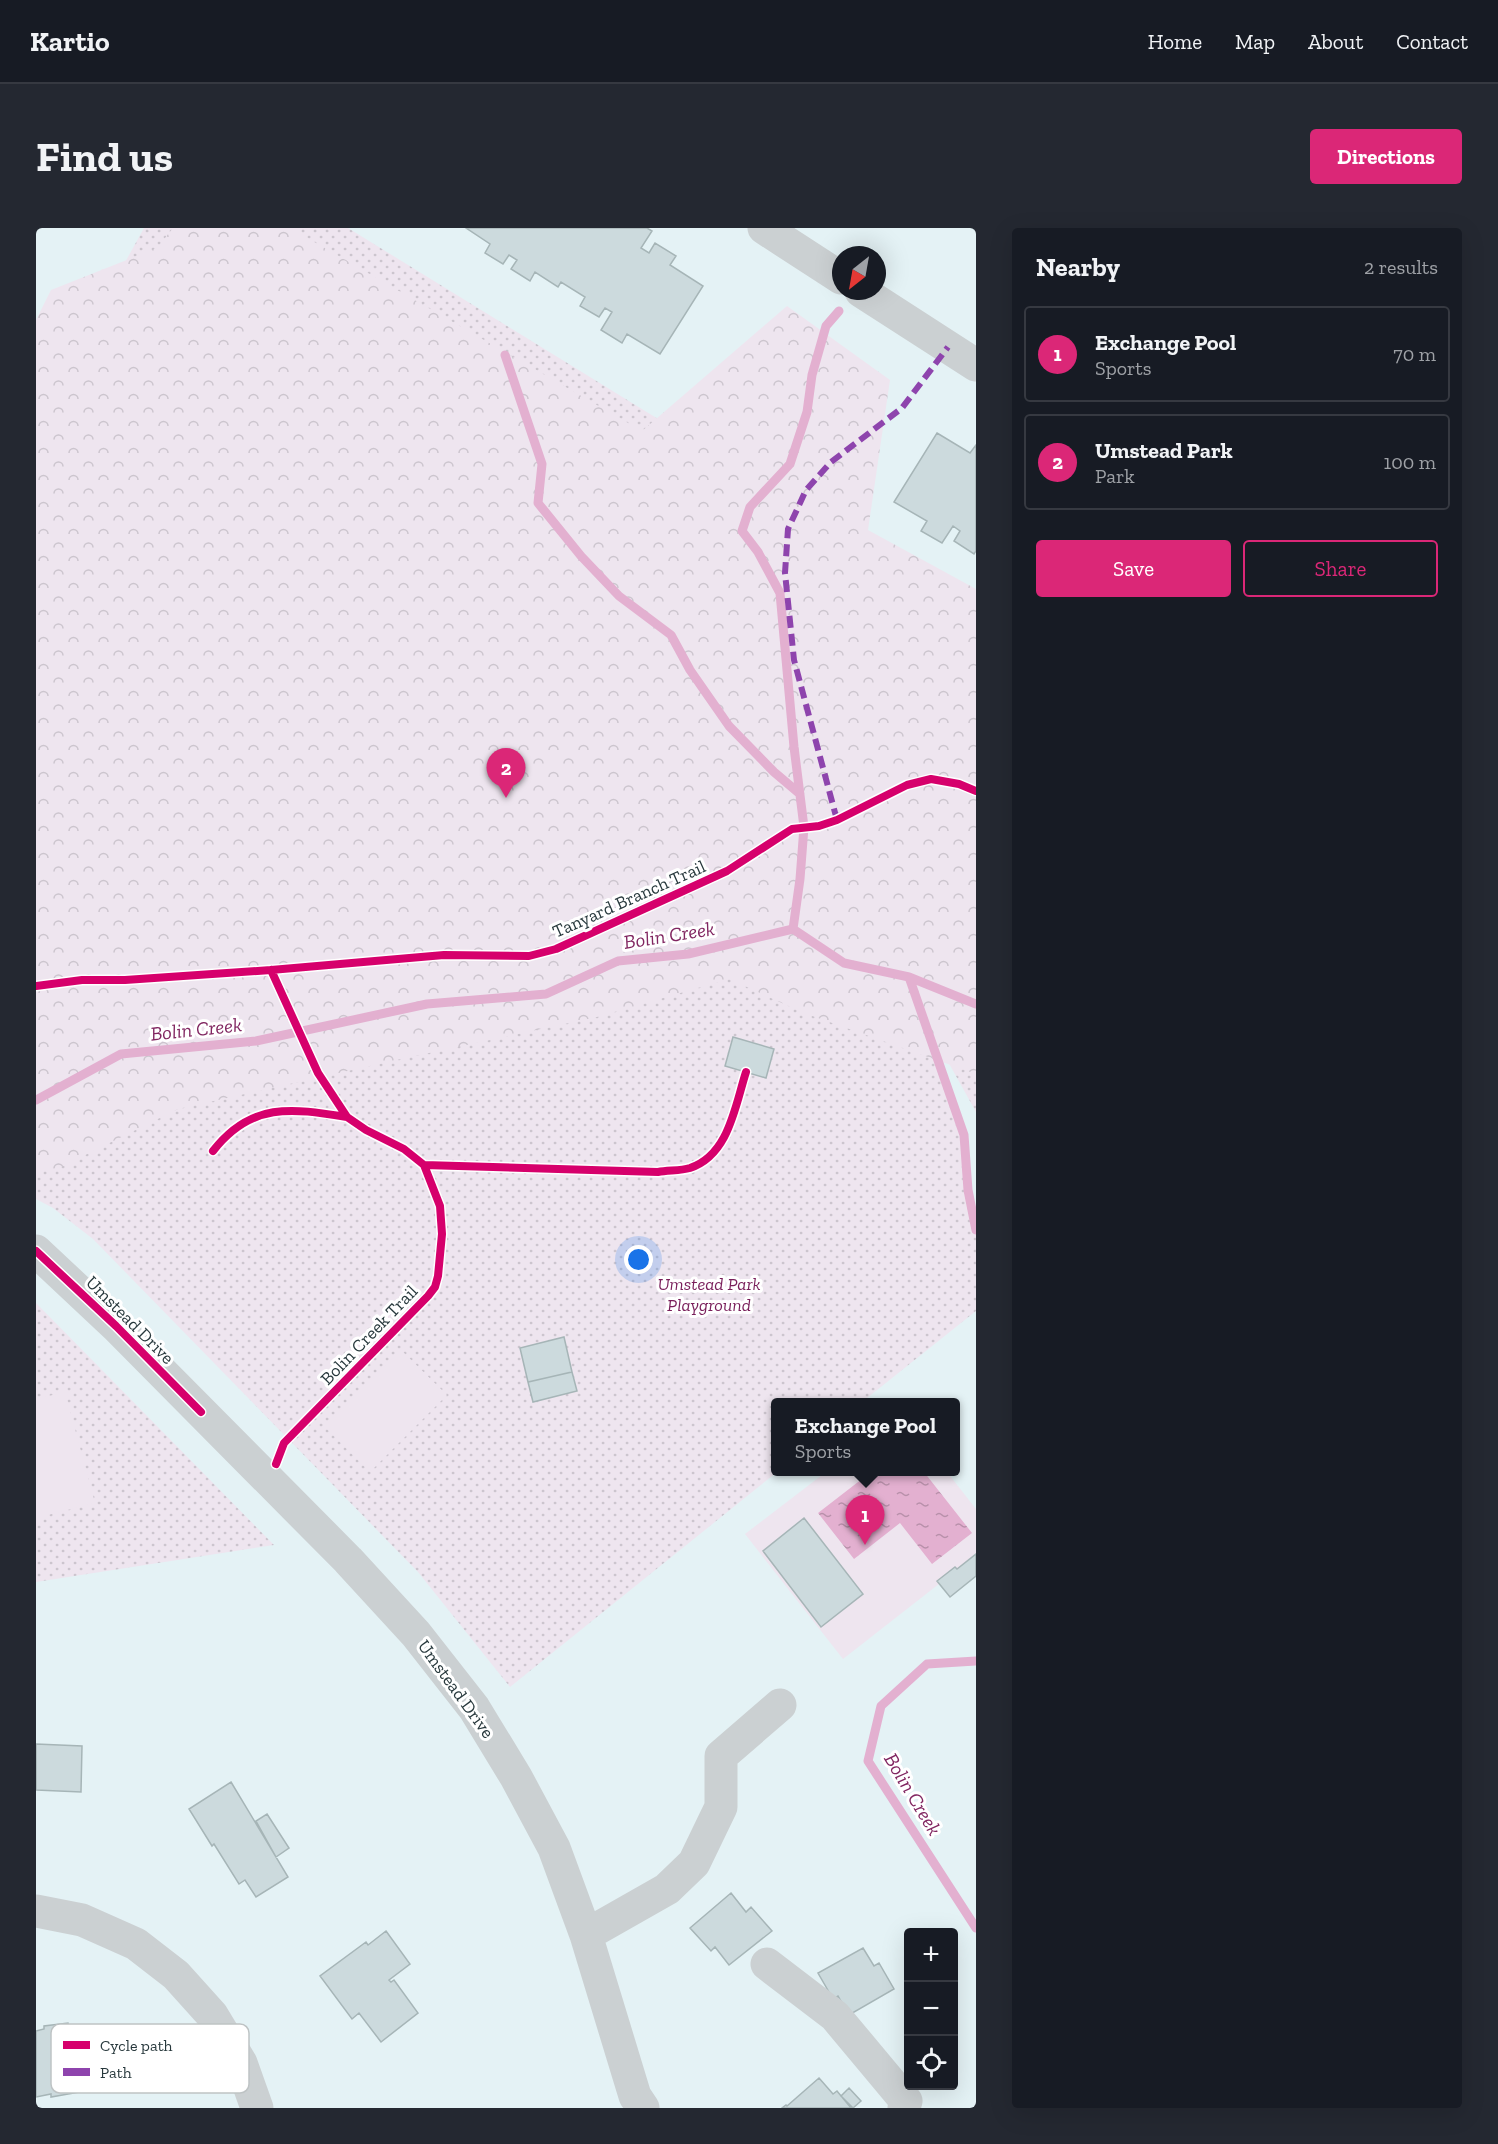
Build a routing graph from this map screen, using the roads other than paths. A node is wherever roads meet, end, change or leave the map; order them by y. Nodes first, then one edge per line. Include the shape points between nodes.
1 (764, 228) edge
2 (832, 272) edge
3 (875, 300) edge
4 (976, 365) edge
5 (36, 1251) edge
6 (780, 1706) dead end
7 (36, 1911) edge
8 (586, 1935) junction
9 (767, 1964) dead end
10 (217, 2024) edge
11 (249, 2086) edge
12 (257, 2108) edge
13 (643, 2108) edge
14 (904, 2108) edge

1 - 2 street
3 - 4 street
5 - 8 street, Umstead Drive via 332,1543 416,1634 474,1708 516,1777 554,1848
6 - 8 street via 721,1756 721,1807 694,1863 667,1889
7 - 10 street via 82,1920 136,1944 176,1974
8 - 13 street, Umstead Drive via 635,2096
9 - 14 street via 835,2016 906,2101
11 - 12 street

